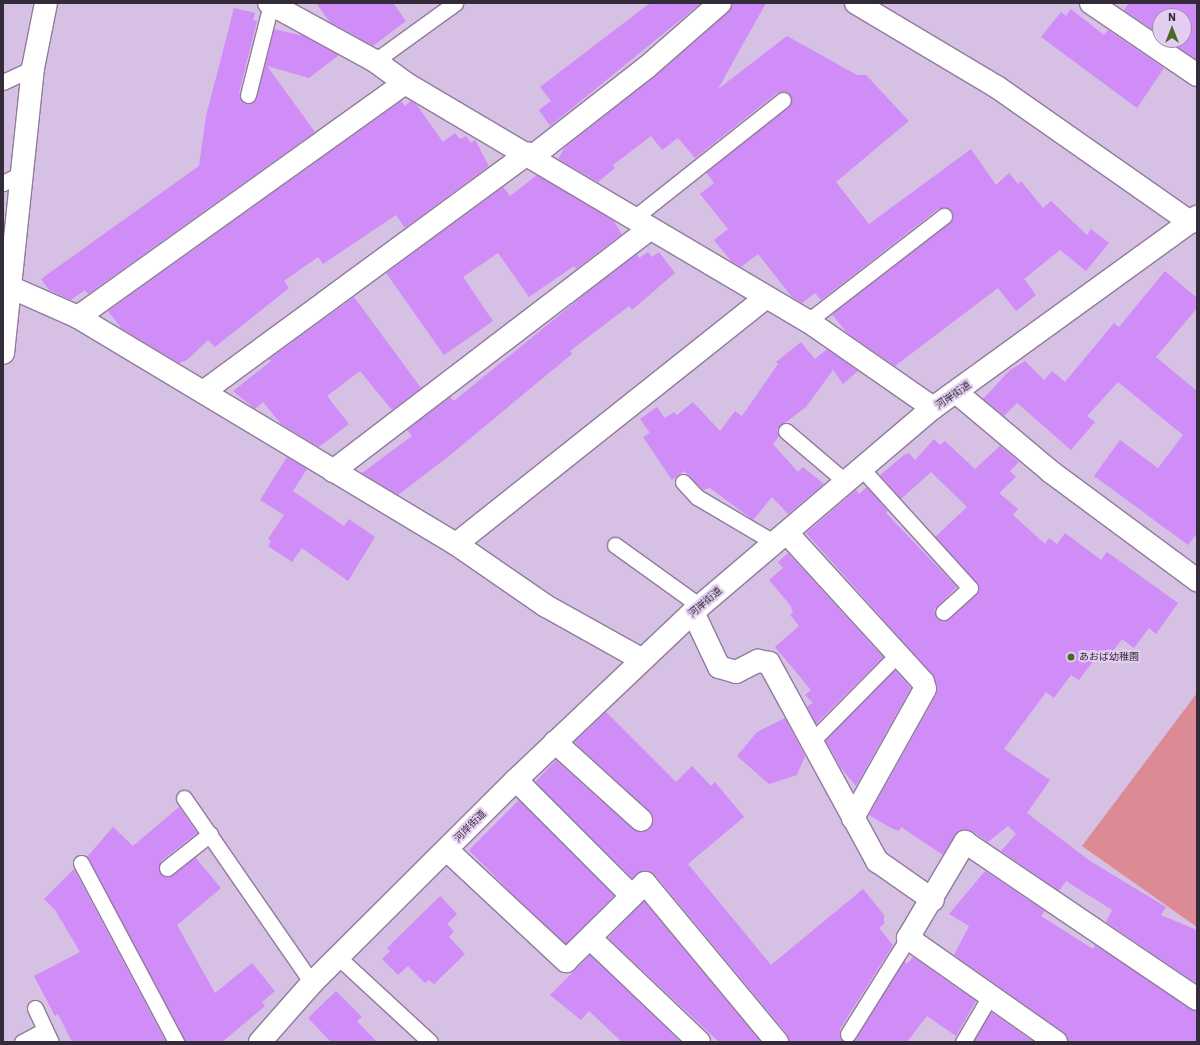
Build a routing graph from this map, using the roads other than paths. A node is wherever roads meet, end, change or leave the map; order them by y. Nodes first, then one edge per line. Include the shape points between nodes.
1 (45, 3) edge
2 (455, 3) edge
3 (720, 3) edge
4 (856, 3) edge
5 (1091, 3) edge
6 (270, 4) edge
7 (374, 61) junction
8 (33, 68) junction
9 (1197, 75) edge
10 (3, 82) edge
11 (406, 83) junction
12 (248, 95) dead end
13 (783, 100) dead end
14 (530, 154) junction
15 (12, 178) edge
16 (944, 216) dead end
17 (1194, 220) edge
18 (642, 223) junction
19 (10, 287) junction
20 (766, 298) junction
21 (78, 317) junction
22 (808, 321) junction
23 (3, 353) edge
24 (203, 392) junction
25 (957, 393) junction
26 (933, 408) junction
27 (786, 431) dead end
28 (333, 471) junction
29 (855, 476) junction
30 (683, 482) dead end
31 (781, 538) junction
32 (456, 544) junction
33 (614, 545) dead end
34 (1197, 580) edge
35 (697, 609) junction
36 (943, 612) dead end
37 (898, 654) junction
38 (641, 659) junction
39 (812, 741) junction
40 (555, 742) junction
41 (516, 780) junction
42 (184, 798) dead end
43 (853, 818) junction
44 (641, 820) dead end
45 (210, 834) junction
46 (447, 850) junction
47 (81, 863) dead end
48 (167, 868) dead end
49 (632, 896) junction
50 (933, 900) junction
51 (908, 938) junction
52 (591, 939) junction
53 (338, 957) junction
54 (312, 983) junction
55 (990, 996) junction
56 (1197, 999) edge
57 (35, 1008) dead end
58 (848, 1034) dead end
59 (48, 1036) edge
60 (22, 1042) edge
61 (176, 1042) edge
62 (260, 1042) edge
63 (430, 1042) edge
64 (699, 1042) edge
65 (777, 1042) edge
66 (964, 1042) edge
67 (1056, 1042) edge

1 - 8 street
2 - 7 lane
3 - 14 street via 647,67
4 - 17 street via 997,87
5 - 9 street
6 - 7 street
6 - 12 lane
7 - 11 street
8 - 10 lane
8 - 15 street
11 - 14 street
11 - 21 street
13 - 18 lane
14 - 18 street
14 - 24 street
15 - 19 street
16 - 22 lane
17 - 25 street, 河岸街道
18 - 20 street
18 - 28 street
19 - 21 street
19 - 23 street
20 - 22 street
20 - 32 street
21 - 24 street
22 - 26 street
24 - 28 street
25 - 26 street, 河岸街道
25 - 34 street via 1051,472
26 - 29 street, 河岸街道
27 - 29 lane
28 - 32 street
29 - 31 street, 河岸街道
29 - 36 lane via 970,588
30 - 31 lane via 697,497
31 - 35 street, 河岸街道
31 - 37 street
32 - 38 street via 546,606
33 - 35 lane
35 - 38 street, 河岸街道
35 - 39 street via 719,667 736,672 758,661 769,663
37 - 39 lane
37 - 43 street via 924,682 925,689
38 - 40 street, 河岸街道
39 - 43 street
40 - 41 street, 河岸街道
40 - 44 street
41 - 46 street, 河岸街道
41 - 49 street
42 - 45 lane
43 - 50 street via 877,861
45 - 48 lane
45 - 54 lane
46 - 52 street via 566,961
46 - 53 street, 河岸街道
47 - 61 lane
49 - 52 street
49 - 65 street via 646,883
50 - 51 street
50 - 56 street via 965,842
51 - 55 street
51 - 58 lane
52 - 64 street
53 - 54 street, 河岸街道
53 - 63 lane
54 - 62 street, 河岸街道
55 - 66 lane
55 - 67 street
57 - 59 lane
59 - 60 lane

